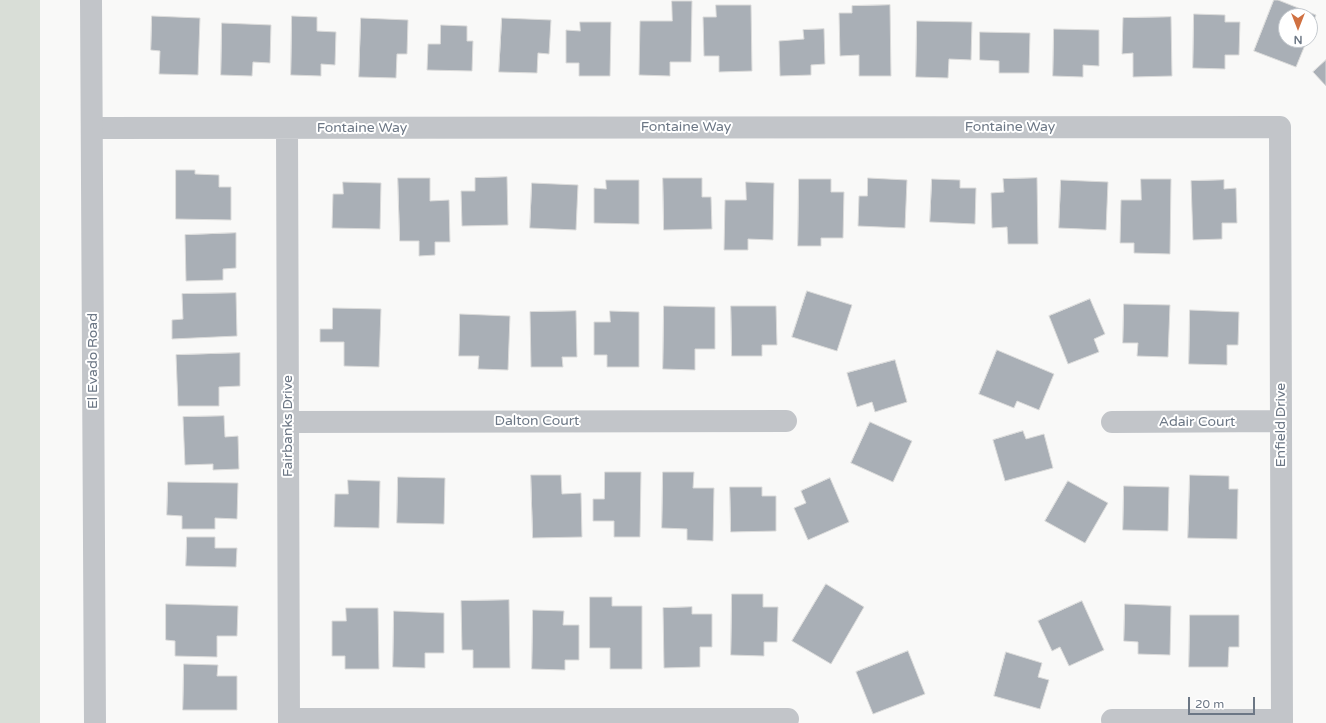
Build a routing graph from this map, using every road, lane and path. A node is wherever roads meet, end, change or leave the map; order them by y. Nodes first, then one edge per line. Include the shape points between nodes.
1 (91, 0) edge
2 (1280, 126) joint
3 (92, 128) junction
4 (287, 128) junction
5 (786, 421) dead end
6 (1281, 421) junction
7 (288, 422) junction
8 (1112, 422) dead end
9 (788, 719) dead end
10 (1112, 720) dead end
11 (289, 721) edge
12 (1282, 721) edge
13 (95, 723) edge

1 - 3 street, El Evado Road
2 - 4 street, Fontaine Way
2 - 6 street, Enfield Drive
3 - 4 street, Fontaine Way
3 - 13 street, El Evado Road
4 - 7 street, Fairbanks Drive
5 - 7 street, Dalton Court
6 - 8 street, Adair Court
6 - 12 street, Enfield Drive
7 - 11 street, Fairbanks Drive
9 - 11 street
10 - 12 street

